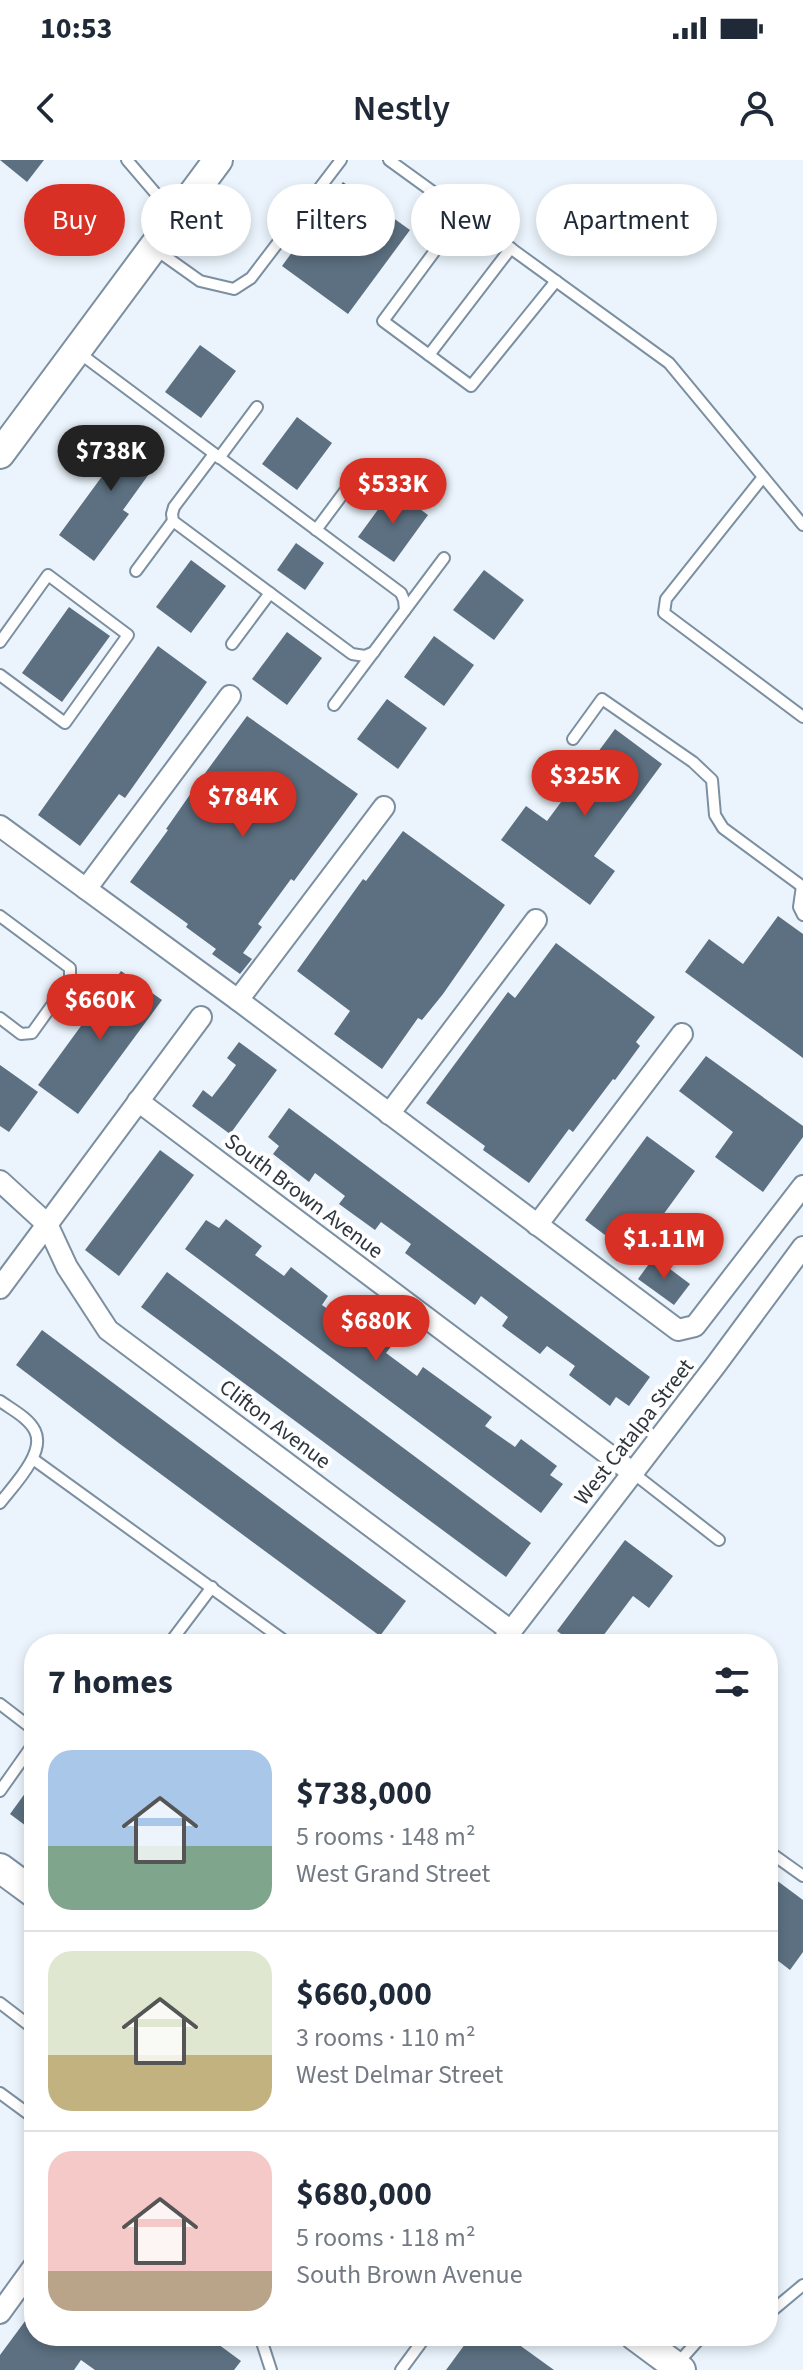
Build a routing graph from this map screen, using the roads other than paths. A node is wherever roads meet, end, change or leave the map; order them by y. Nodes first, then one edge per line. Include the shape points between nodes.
1 (127, 160) edge
2 (218, 160) edge
3 (341, 160) edge
4 (389, 160) edge
5 (138, 165) edge
6 (152, 184) edge
7 (200, 184) edge
8 (423, 184) edge
9 (520, 255) edge
10 (147, 256) edge
11 (164, 256) edge
12 (431, 256) edge
13 (505, 256) edge
14 (556, 281) junction
15 (77, 350) junction
16 (429, 355) junction
17 (257, 407) dead end
18 (0, 454) edge
19 (217, 456) junction
20 (763, 477) junction
21 (354, 479) dead end
22 (173, 521) junction
23 (803, 525) edge
24 (316, 530) junction
25 (444, 558) dead end
26 (136, 571) dead end
27 (270, 593) junction
28 (405, 610) junction
29 (0, 642) edge
30 (232, 644) dead end
31 (374, 652) junction
32 (0, 675) edge
33 (230, 696) dead end
34 (334, 705) dead end
35 (803, 717) edge
36 (573, 739) dead end
37 (384, 807) dead end
38 (0, 826) edge
39 (802, 886) edge
40 (86, 889) junction
41 (803, 915) edge
42 (0, 916) edge
43 (536, 920) dead end
44 (238, 1000) junction
45 (201, 1017) dead end
46 (0, 1018) edge
47 (682, 1034) dead end
48 (138, 1101) junction
49 (389, 1114) junction
50 (0, 1181) edge
51 (803, 1186) edge
52 (47, 1224) junction
53 (537, 1225) junction
54 (803, 1247) edge
55 (0, 1288) edge
56 (0, 1401) edge
57 (33, 1459) junction
58 (633, 1473) junction
59 (0, 1503) edge
60 (719, 1540) dead end
61 (212, 1587) junction
62 (177, 1634) edge
63 (275, 1634) edge
64 (501, 1634) edge
65 (509, 1634) edge
66 (0, 1704) edge
67 (24, 1722) edge
68 (24, 1757) edge
69 (0, 1791) edge
70 (778, 1858) edge
71 (0, 1868) edge
72 (803, 1876) edge
73 (24, 1886) edge
74 (0, 2003) edge
75 (24, 2021) edge
76 (0, 2093) edge
77 (24, 2111) edge
78 (24, 2280) edge
79 (803, 2285) edge
80 (778, 2306) edge
81 (0, 2313) edge
82 (263, 2346) edge
83 (419, 2346) edge
84 (647, 2346) edge
85 (690, 2346) edge
86 (669, 2364) edge
87 (271, 2370) edge
88 (401, 2370) edge

1 - 5 lane
2 - 7 main road
3 - 11 lane via 251,278 234,289 200,281
4 - 8 lane
5 - 6 lane
9 - 14 lane
10 - 15 main road
12 - 16 lane via 383,321
13 - 16 lane
14 - 16 lane via 471,386
14 - 20 lane via 669,363
15 - 18 main road
15 - 19 lane
17 - 19 lane
19 - 22 lane via 174,507
19 - 24 lane
20 - 23 lane
20 - 35 lane via 666,599 664,613
21 - 24 lane
22 - 26 lane
22 - 27 lane
24 - 28 lane via 401,593
25 - 28 lane
27 - 30 lane
27 - 31 lane via 352,654
28 - 31 lane
29 - 32 lane via 48,575 128,635 65,723
31 - 34 lane
33 - 40 street
36 - 39 lane via 602,699 693,762 712,780 715,815 723,828
37 - 44 street
38 - 40 street
39 - 41 lane
40 - 44 street
42 - 46 lane via 70,968 70,980 32,1033 21,1034
43 - 49 street
44 - 49 street
45 - 48 street
47 - 53 street
48 - 52 street
48 - 58 street, South Brown Avenue
49 - 53 street
50 - 52 street
51 - 53 street via 695,1326 678,1330
52 - 55 street
52 - 64 street, Clifton Avenue via 67,1267 108,1330
54 - 58 street, West Catalpa Street
56 - 57 lane via 35,1432
57 - 59 lane
57 - 61 lane
58 - 60 lane
58 - 65 street, West Catalpa Street
61 - 62 lane
61 - 63 lane
66 - 67 lane
68 - 69 lane
70 - 72 lane
71 - 73 main road
74 - 75 lane
76 - 77 lane
78 - 81 street
79 - 80 lane
82 - 87 lane
83 - 88 lane
84 - 86 main road
85 - 86 lane

